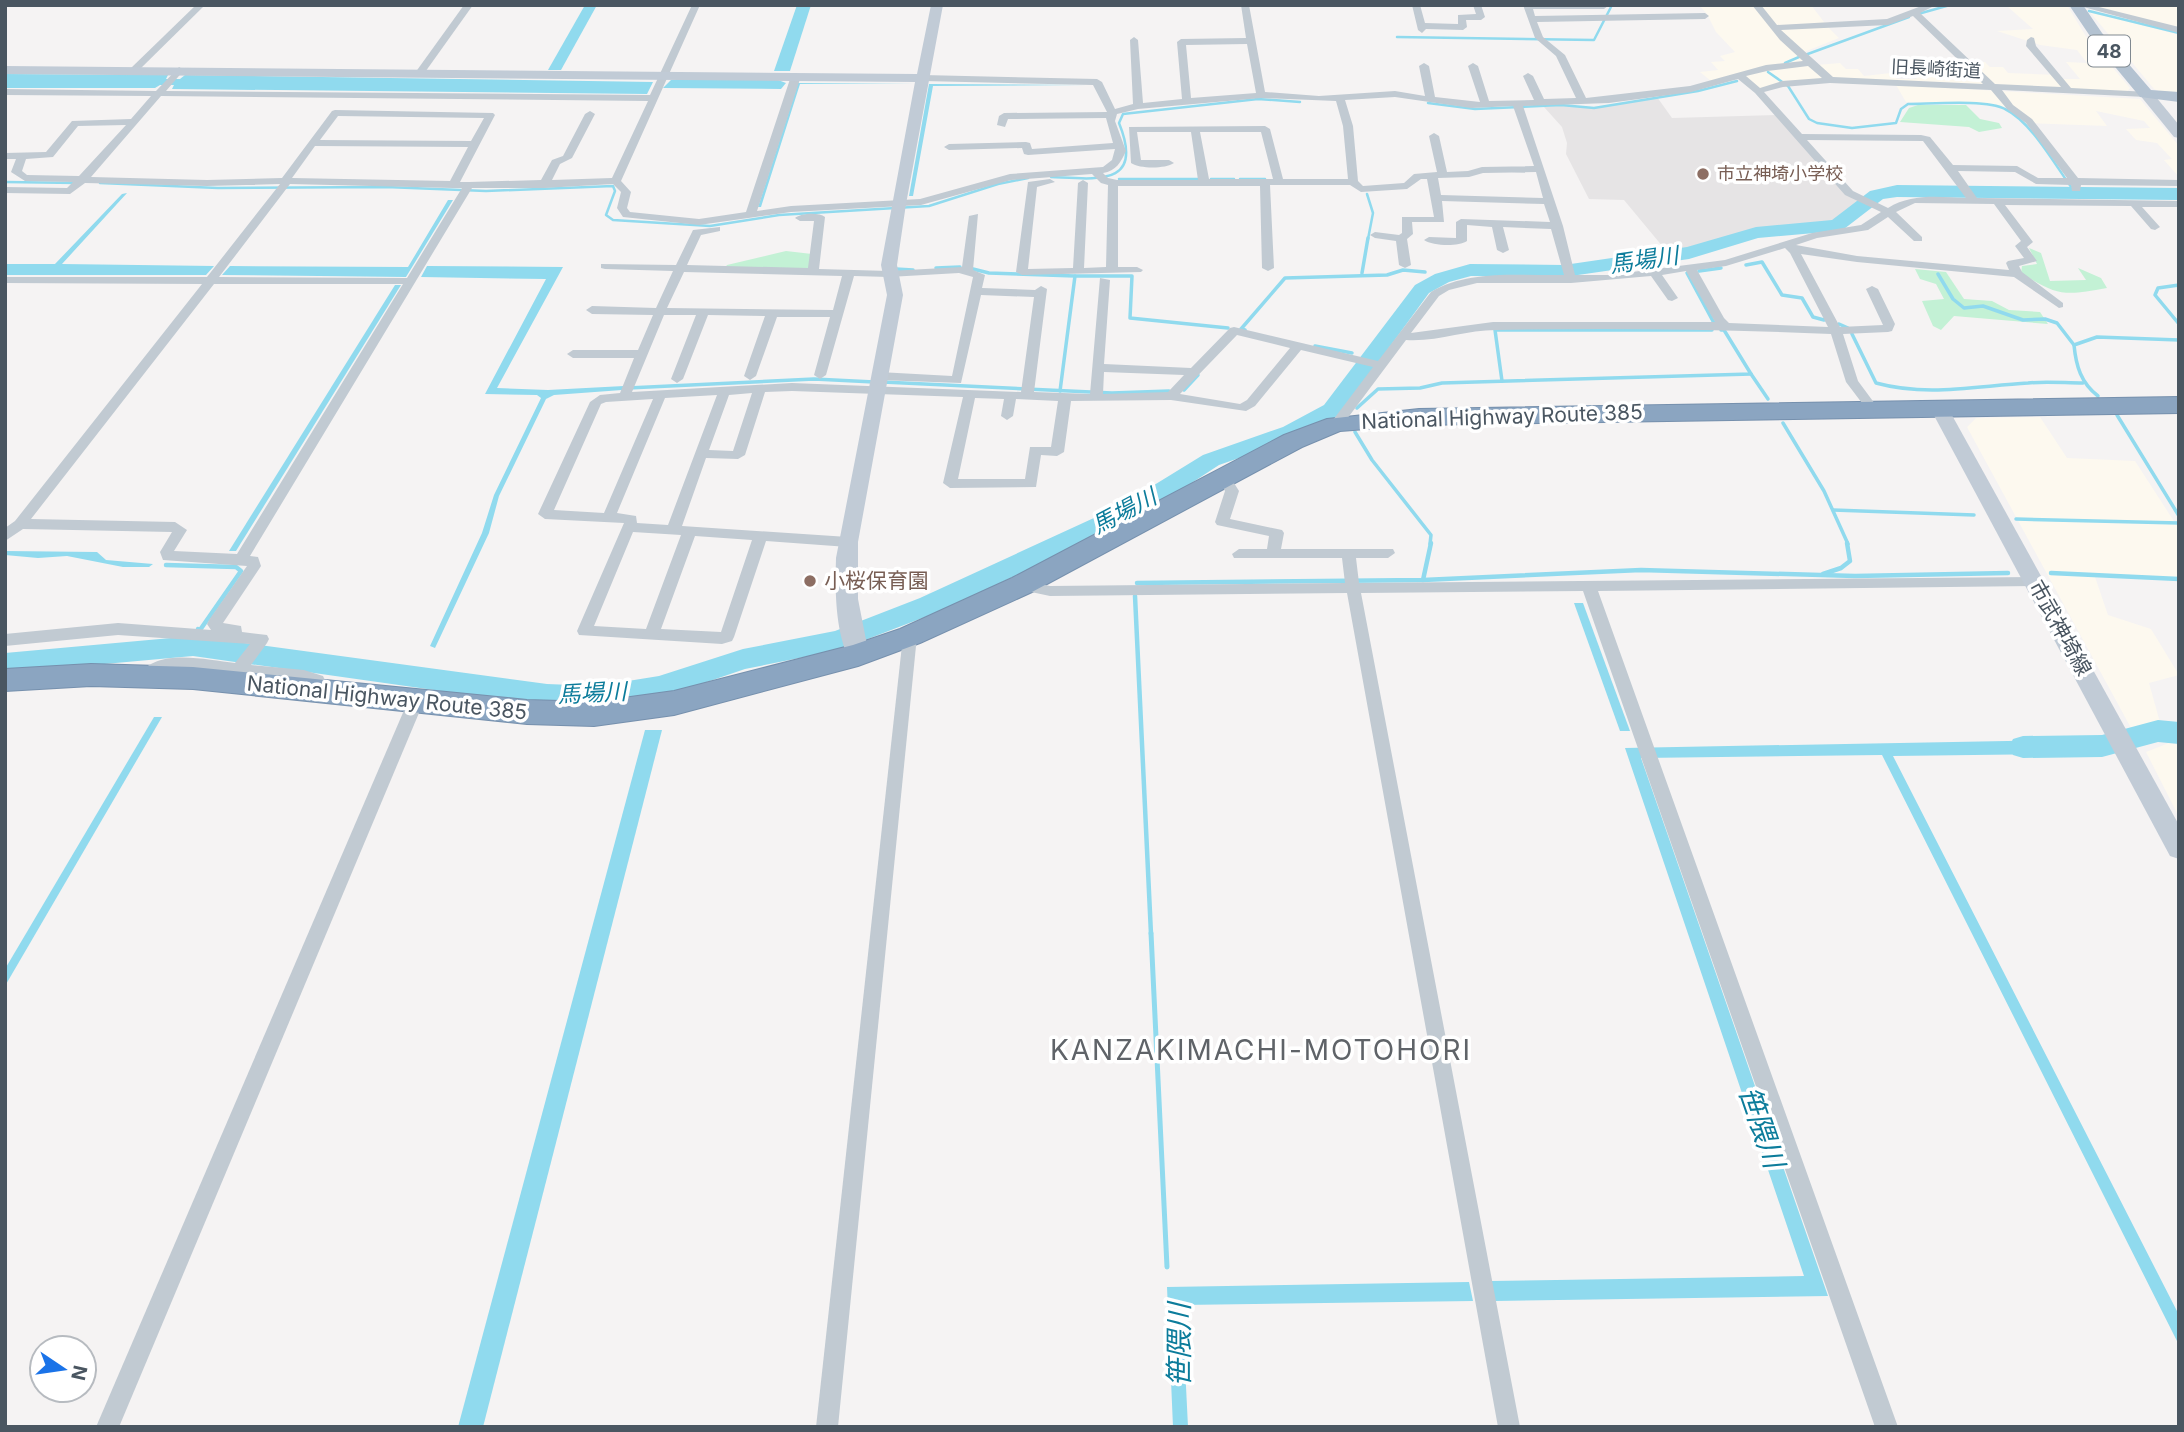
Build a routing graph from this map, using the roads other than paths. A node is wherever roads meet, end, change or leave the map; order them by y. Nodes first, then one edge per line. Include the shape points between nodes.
1 (201, 5) edge
2 (469, 5) edge
3 (696, 5) edge
4 (937, 5) edge
5 (1245, 5) edge
6 (1416, 5) edge
7 (1477, 5) edge
8 (1695, 5) edge
9 (1756, 5) edge
10 (1931, 5) edge
11 (2078, 5) edge
12 (1527, 6) edge
13 (1604, 6) edge
14 (1916, 14) junction
15 (1531, 19) junction
16 (1774, 28) junction
17 (2179, 30) edge
18 (1134, 40) dead end
19 (2031, 40) dead end
20 (1247, 41) dead end
21 (1800, 54) junction
22 (1808, 62) junction
23 (1424, 66) dead end
24 (1473, 66) dead end
25 (1766, 68) junction
26 (5, 70) edge
27 (134, 70) junction
28 (420, 73) junction
29 (663, 75) junction
30 (796, 76) junction
31 (1528, 76) dead end
32 (1741, 77) junction
33 (923, 78) junction
34 (1830, 80) junction
35 (169, 82) junction
36 (1993, 87) junction
37 (1758, 91) junction
38 (2069, 91) junction
39 (5, 92) edge
40 (2146, 94) junction
41 (1261, 95) junction
42 (2179, 97) edge
43 (653, 98) junction
44 (1340, 99) junction
45 (1431, 99) junction
46 (1583, 100) junction
47 (1187, 102) junction
48 (1540, 103) junction
49 (1138, 106) junction
50 (1486, 106) junction
51 (1518, 108) junction
52 (590, 114) dead end
53 (1112, 114) junction
54 (133, 122) junction
55 (1002, 125) dead end
56 (1195, 129) junction
57 (2179, 134) edge
58 (1434, 136) dead end
59 (1799, 137) junction
60 (312, 143) junction
61 (475, 144) junction
62 (949, 148) dead end
63 (1126, 149) junction
64 (5, 156) edge
65 (22, 157) junction
66 (1169, 163) dead end
67 (1950, 168) junction
68 (1540, 169) junction
69 (1438, 175) junction
70 (1031, 178) junction
71 (1102, 178) junction
72 (80, 181) junction
73 (616, 181) junction
74 (1204, 182) junction
75 (1265, 182) junction
76 (1279, 182) junction
77 (1353, 182) junction
78 (1083, 183) junction
79 (2179, 183) edge
80 (286, 184) junction
81 (544, 185) junction
82 (463, 188) junction
83 (2073, 189) junction
84 (5, 190) edge
85 (1970, 195) junction
86 (1436, 198) junction
87 (1550, 201) junction
88 (1997, 201) junction
89 (2179, 204) edge
90 (2135, 205) junction
91 (898, 208) junction
92 (1889, 212) junction
93 (751, 214) junction
94 (974, 216) dead end
95 (1497, 223) junction
96 (1558, 226) junction
97 (2155, 227) dead end
98 (1374, 235) dead end
99 (1401, 238) junction
100 (1918, 239) dead end
101 (1429, 240) dead end
102 (1788, 245) junction
103 (1503, 250) dead end
104 (1405, 265) dead end
105 (606, 266) dead end
106 (680, 268) junction
107 (1268, 268) dead end
108 (1690, 268) junction
109 (1137, 270) dead end
110 (813, 272) junction
111 (967, 272) junction
112 (1078, 272) junction
113 (1654, 272) junction
114 (849, 273) junction
115 (889, 274) junction
116 (2017, 274) junction
117 (1108, 275) junction
118 (5, 279) edge
119 (211, 280) junction
120 (1571, 280) junction
121 (411, 281) junction
122 (1872, 289) dead end
123 (976, 291) junction
124 (1672, 298) dead end
125 (2059, 305) dead end
126 (592, 310) dead end
127 (660, 312) junction
128 (704, 312) junction
129 (772, 313) junction
130 (836, 314) junction
131 (1726, 326) junction
132 (1836, 331) junction
133 (1403, 337) junction
134 (1299, 345) junction
135 (573, 354) dead end
136 (642, 354) junction
137 (1381, 365) junction
138 (1098, 368) junction
139 (1195, 372) junction
140 (820, 374) dead end
141 (750, 376) dead end
142 (677, 379) dead end
143 (878, 382) junction
144 (760, 389) junction
145 (1028, 391) junction
146 (724, 392) junction
147 (970, 393) junction
148 (661, 394) junction
149 (1011, 394) junction
150 (1096, 394) junction
151 (625, 395) junction
152 (1171, 396) junction
153 (1065, 397) junction
154 (2179, 405) edge
155 (1872, 408) junction
156 (1938, 408) junction
157 (1007, 416) dead end
158 (1336, 424) junction
159 (701, 454) junction
160 (1224, 478) junction
161 (609, 517) junction
162 (20, 524) junction
163 (630, 527) junction
164 (673, 530) junction
165 (690, 531) junction
166 (761, 535) junction
167 (5, 536) edge
168 (848, 542) junction
169 (1348, 553) junction
170 (1388, 553) dead end
171 (1239, 554) dead end
172 (1273, 554) junction
173 (241, 559) junction
174 (2035, 581) junction
175 (1352, 582) junction
176 (1022, 585) junction
177 (1589, 586) junction
178 (651, 635) junction
179 (909, 636) junction
180 (262, 639) junction
181 (5, 640) edge
182 (857, 651) junction
183 (239, 669) junction
184 (146, 676) junction
185 (5, 680) edge
186 (322, 691) junction
187 (416, 701) junction
188 (2179, 849) edge
189 (107, 1427) edge
190 (827, 1427) edge
191 (1509, 1427) edge
192 (1887, 1427) edge

1 - 27 street
2 - 28 street
3 - 29 street
4 - 33 street
5 - 41 street
6 - 7 street via 1422,28 1463,27 1461,17 1481,17
8 - 15 street via 1705,16
9 - 16 street
10 - 14 street
11 - 17 street
11 - 40 main road, 48 via 2096,36
12 - 13 street
12 - 15 street
14 - 16 street via 1868,25
14 - 36 street
15 - 46 street via 1540,39 1560,55
16 - 21 street
18 - 49 street
19 - 38 street via 2031,46
20 - 47 street via 1181,42
21 - 22 street
21 - 25 street
22 - 25 street
22 - 34 street
23 - 45 street
24 - 50 street
25 - 32 street
26 - 27 street
27 - 35 street
28 - 29 street
28 - 35 street
29 - 30 street
29 - 43 street
30 - 33 street
30 - 93 street
31 - 48 street
32 - 37 street
32 - 46 street via 1626,99
33 - 53 street via 1097,82
33 - 91 street
34 - 36 street, 旧長崎街道
34 - 37 street, 旧長崎街道
35 - 39 street
35 - 43 street
35 - 54 street
36 - 38 street, 旧長崎街道
36 - 83 street via 2029,121
37 - 59 street
38 - 40 street, 旧長崎街道
40 - 42 main road
40 - 57 main road
41 - 44 street
41 - 47 street
43 - 73 street
44 - 45 street via 1382,93
44 - 77 street via 1348,126
45 - 50 street
46 - 48 street
47 - 49 street
48 - 51 street
49 - 53 street
50 - 51 street
51 - 68 street
52 - 81 street via 567,158 556,162
53 - 55 street via 1004,116
53 - 63 street
54 - 65 street via 73,124 49,155
54 - 72 street
56 - 63 street via 1132,129
56 - 74 street
56 - 76 street via 1265,129
58 - 69 street
59 - 67 street via 1926,139
59 - 92 street via 1849,193
60 - 61 street
60 - 61 street via 335,113 490,115
60 - 80 street
61 - 82 street
62 - 63 street via 1026,145 1028,152
63 - 66 street via 1136,163
63 - 71 street
64 - 65 street
65 - 72 street via 17,166 20,177
67 - 83 street via 2017,169 2036,181
67 - 85 street
68 - 69 street via 1482,166 1469,174
68 - 87 street
69 - 77 street via 1418,176 1407,186 1361,189
69 - 86 street
70 - 71 street
70 - 78 street
70 - 91 street
70 - 112 street via 1021,272
71 - 74 street
71 - 78 street
71 - 117 street
72 - 80 street
72 - 84 street via 70,191
73 - 81 street
73 - 93 street via 626,192 622,208 627,215 699,222
74 - 75 street
75 - 76 street
75 - 107 street
76 - 77 street
78 - 112 street
79 - 83 street
80 - 82 street
80 - 119 street
81 - 82 street
82 - 121 street
83 - 88 street
83 - 90 street
85 - 88 street
85 - 92 street via 1915,200
86 - 87 street
86 - 99 street via 1440,220 1406,219 1408,234
87 - 96 street
88 - 116 street via 2027,242 2021,246 2031,261 2012,263
89 - 90 street
90 - 97 street
91 - 93 street via 831,205
91 - 115 street
92 - 100 street
92 - 102 street via 1864,228 1816,234
94 - 111 street
95 - 96 street
95 - 101 street via 1461,222 1462,241
95 - 103 street
96 - 120 street
98 - 99 street
99 - 104 street
102 - 108 street
102 - 116 street via 1857,259
102 - 132 street
105 - 106 street
106 - 110 street
106 - 110 street via 697,232 820,217
106 - 127 street
108 - 113 street
108 - 131 street
109 - 117 street
110 - 114 street
111 - 115 street
111 - 123 street via 979,275
112 - 117 street
113 - 120 street
113 - 124 street
114 - 115 street
114 - 130 street
115 - 143 street via 895,295
116 - 125 street
117 - 138 street
118 - 119 street
119 - 121 street
119 - 162 street
120 - 133 street via 1460,283 1435,295
121 - 173 street
122 - 132 street via 1888,328
123 - 143 street via 957,380
123 - 145 street via 1040,292
126 - 127 street
127 - 128 street
127 - 136 street
128 - 129 street
128 - 142 street
129 - 130 street
129 - 141 street
130 - 140 street
131 - 132 street
131 - 133 street via 1478,326 1447,335
132 - 155 street via 1852,382
133 - 137 street
134 - 137 street
134 - 139 street via 1234,331
134 - 152 street via 1242,408
135 - 136 street
136 - 151 street
137 - 158 street
138 - 139 street
138 - 150 street
139 - 152 street
143 - 144 street
143 - 147 street
143 - 168 street
144 - 146 street
144 - 159 street via 738,455
145 - 149 street
145 - 153 street
146 - 148 street
146 - 159 street
147 - 149 street
147 - 153 street via 950,483 1031,484 1035,450 1057,452
148 - 151 street
148 - 161 street
149 - 157 street
150 - 152 street
150 - 153 street
151 - 161 street via 596,402 545,514
154 - 156 highway, National Highway Route 385
155 - 156 highway, National Highway Route 385
155 - 158 highway, National Highway Route 385 via 1419,417
156 - 174 street, 市武神埼線
158 - 160 highway, National Highway Route 385
159 - 164 street
160 - 172 street via 1232,491 1222,522 1277,533
160 - 176 highway, National Highway Route 385
161 - 163 street via 631,519
162 - 167 street
162 - 173 street via 175,527 180,530 168,556
163 - 164 street
163 - 178 street via 584,631
164 - 165 street
165 - 166 street
165 - 178 street
166 - 168 street
166 - 178 street via 727,636
168 - 182 street via 844,580
169 - 170 street
169 - 172 street
169 - 175 street
171 - 172 street
173 - 180 street via 253,561 254,566 214,624 261,632
174 - 177 street
174 - 188 street, 市武神埼線
175 - 176 street via 1050,591
175 - 177 street
175 - 191 street
176 - 179 highway, National Highway Route 385
177 - 192 street
179 - 182 highway, National Highway Route 385
179 - 190 street
180 - 181 street via 118,629
180 - 183 street
182 - 187 highway, National Highway Route 385 via 674,703 594,714
183 - 184 street via 185,664 159,666
183 - 186 street via 304,676 318,680
184 - 185 highway, National Highway Route 385
184 - 186 highway, National Highway Route 385
186 - 187 highway, National Highway Route 385
187 - 189 street

